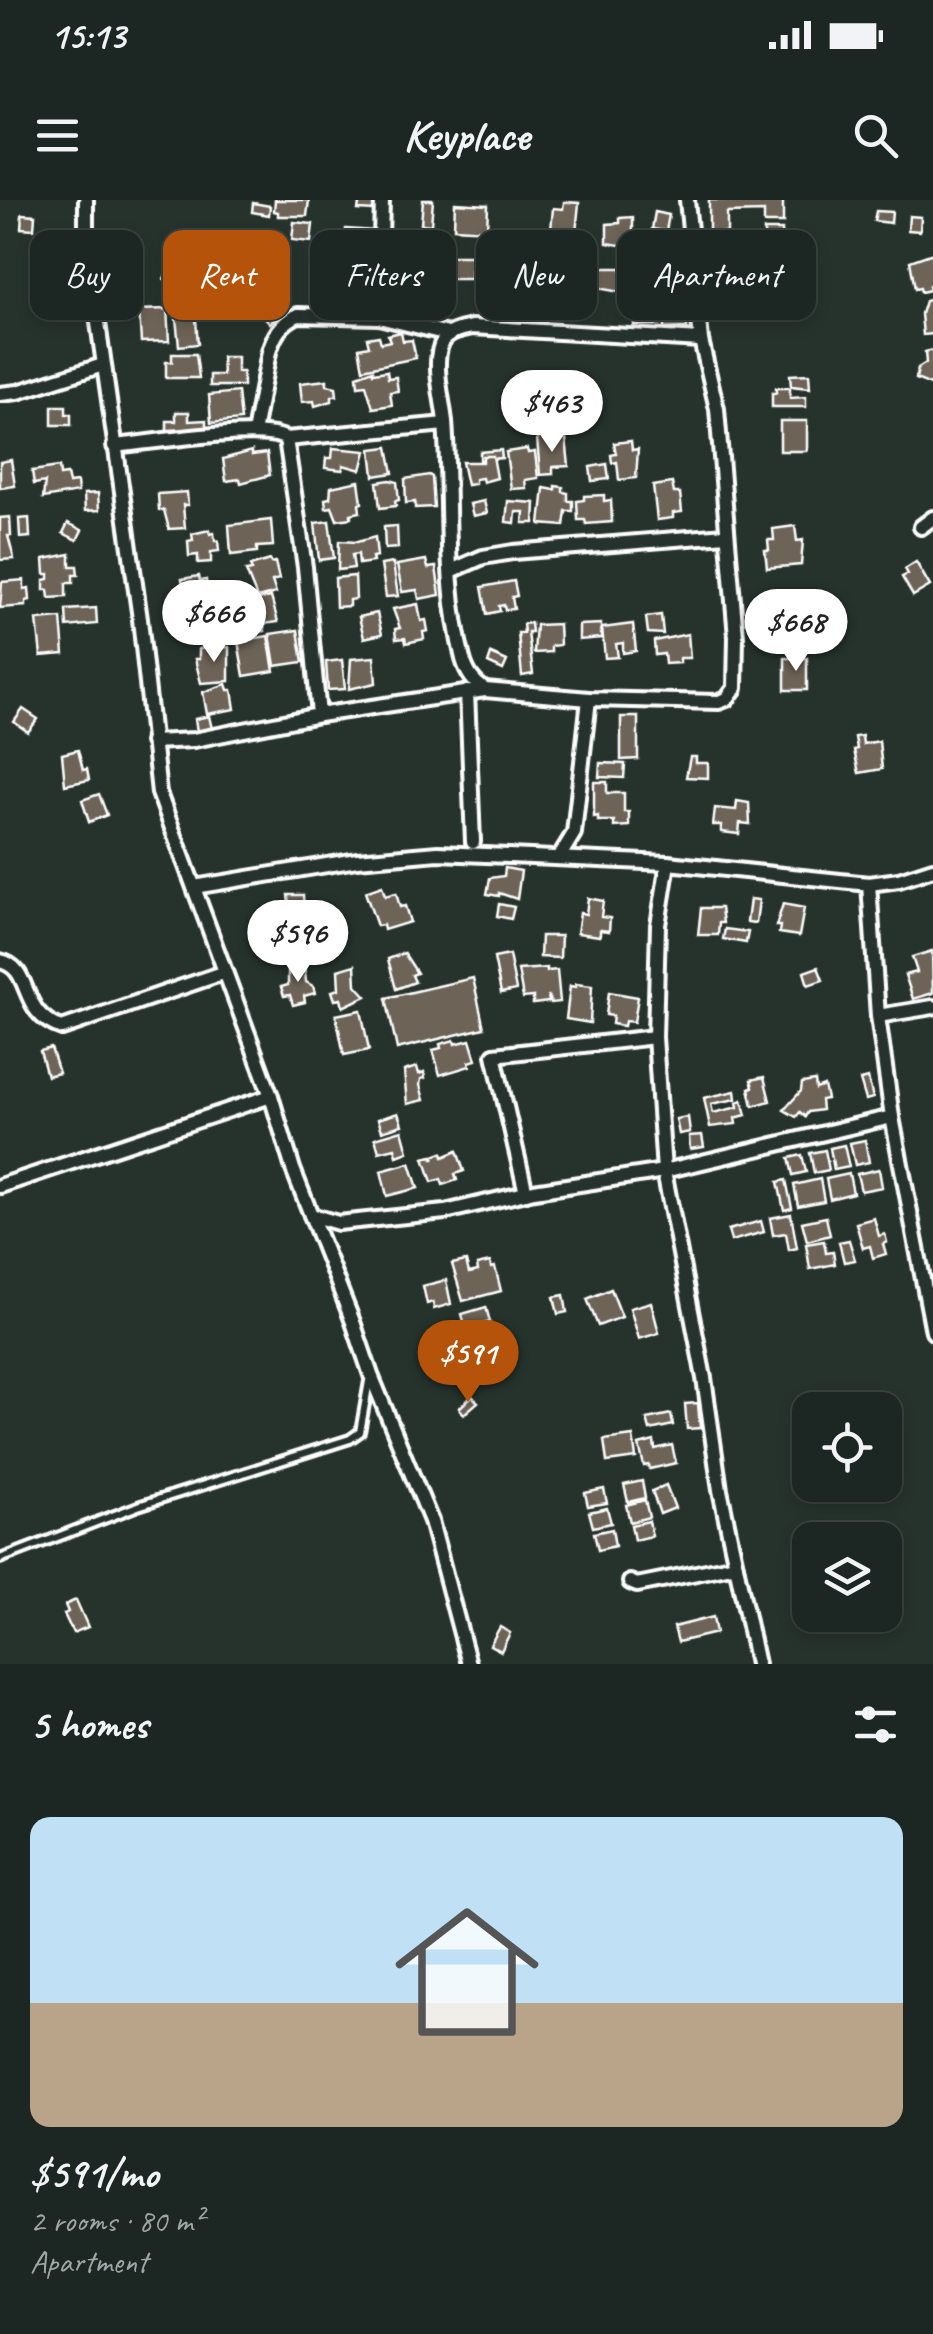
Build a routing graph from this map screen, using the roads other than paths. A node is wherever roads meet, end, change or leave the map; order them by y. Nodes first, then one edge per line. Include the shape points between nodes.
1 (86, 200) edge
2 (382, 200) edge
3 (687, 200) edge
4 (381, 230) edge
5 (310, 315) edge
6 (391, 320) edge
7 (448, 334) junction
8 (701, 340) junction
9 (103, 365) junction
10 (0, 394) edge
11 (445, 424) junction
12 (254, 433) junction
13 (286, 439) junction
14 (114, 446) junction
15 (933, 518) edge
16 (921, 527) dead end
17 (726, 536) junction
18 (451, 571) junction
19 (484, 690) junction
20 (467, 692) junction
21 (589, 699) junction
22 (318, 715) junction
23 (152, 742) junction
24 (574, 833) junction
25 (472, 842) dead end
26 (560, 856) junction
27 (590, 858) junction
28 (668, 863) junction
29 (933, 869) edge
30 (869, 884) junction
31 (194, 887) junction
32 (0, 961) edge
33 (223, 973) junction
34 (933, 1007) edge
35 (878, 1016) junction
36 (655, 1036) junction
37 (270, 1096) junction
38 (892, 1117) junction
39 (664, 1171) junction
40 (0, 1186) edge
41 (526, 1194) junction
42 (311, 1215) junction
43 (933, 1332) edge
44 (371, 1375) junction
45 (0, 1559) edge
46 (736, 1565) junction
47 (630, 1582) dead end
48 (469, 1664) edge
49 (757, 1664) edge

1 - 9 street
2 - 4 street
3 - 8 street
5 - 12 street via 281,326 269,352
6 - 7 street
7 - 8 street via 472,327
7 - 11 street via 439,358
8 - 17 street via 717,409
9 - 10 street
9 - 14 street
11 - 13 street
11 - 18 street
12 - 13 street
12 - 14 street
13 - 22 street
14 - 23 street
15 - 16 street
17 - 18 street via 513,552
17 - 21 street via 737,674 726,699
18 - 19 street via 464,660
19 - 20 street
19 - 21 street
20 - 22 street
20 - 25 street
21 - 24 street
22 - 23 street
23 - 31 street via 162,808
24 - 26 street
24 - 27 street
26 - 27 street
26 - 31 street via 438,853
27 - 28 street
28 - 30 street
28 - 36 street via 658,925
29 - 30 street
30 - 35 street
31 - 33 street
32 - 33 street via 18,972 36,1014 62,1028
33 - 37 street
34 - 35 street
35 - 38 street
36 - 39 street
36 - 41 street via 494,1055
37 - 40 street
37 - 42 street
38 - 39 street
38 - 43 street
39 - 41 street
39 - 46 street
41 - 42 street via 363,1222
42 - 44 street
44 - 45 lane via 360,1432 350,1438 138,1506
44 - 48 street via 431,1521
46 - 47 street
46 - 49 street

